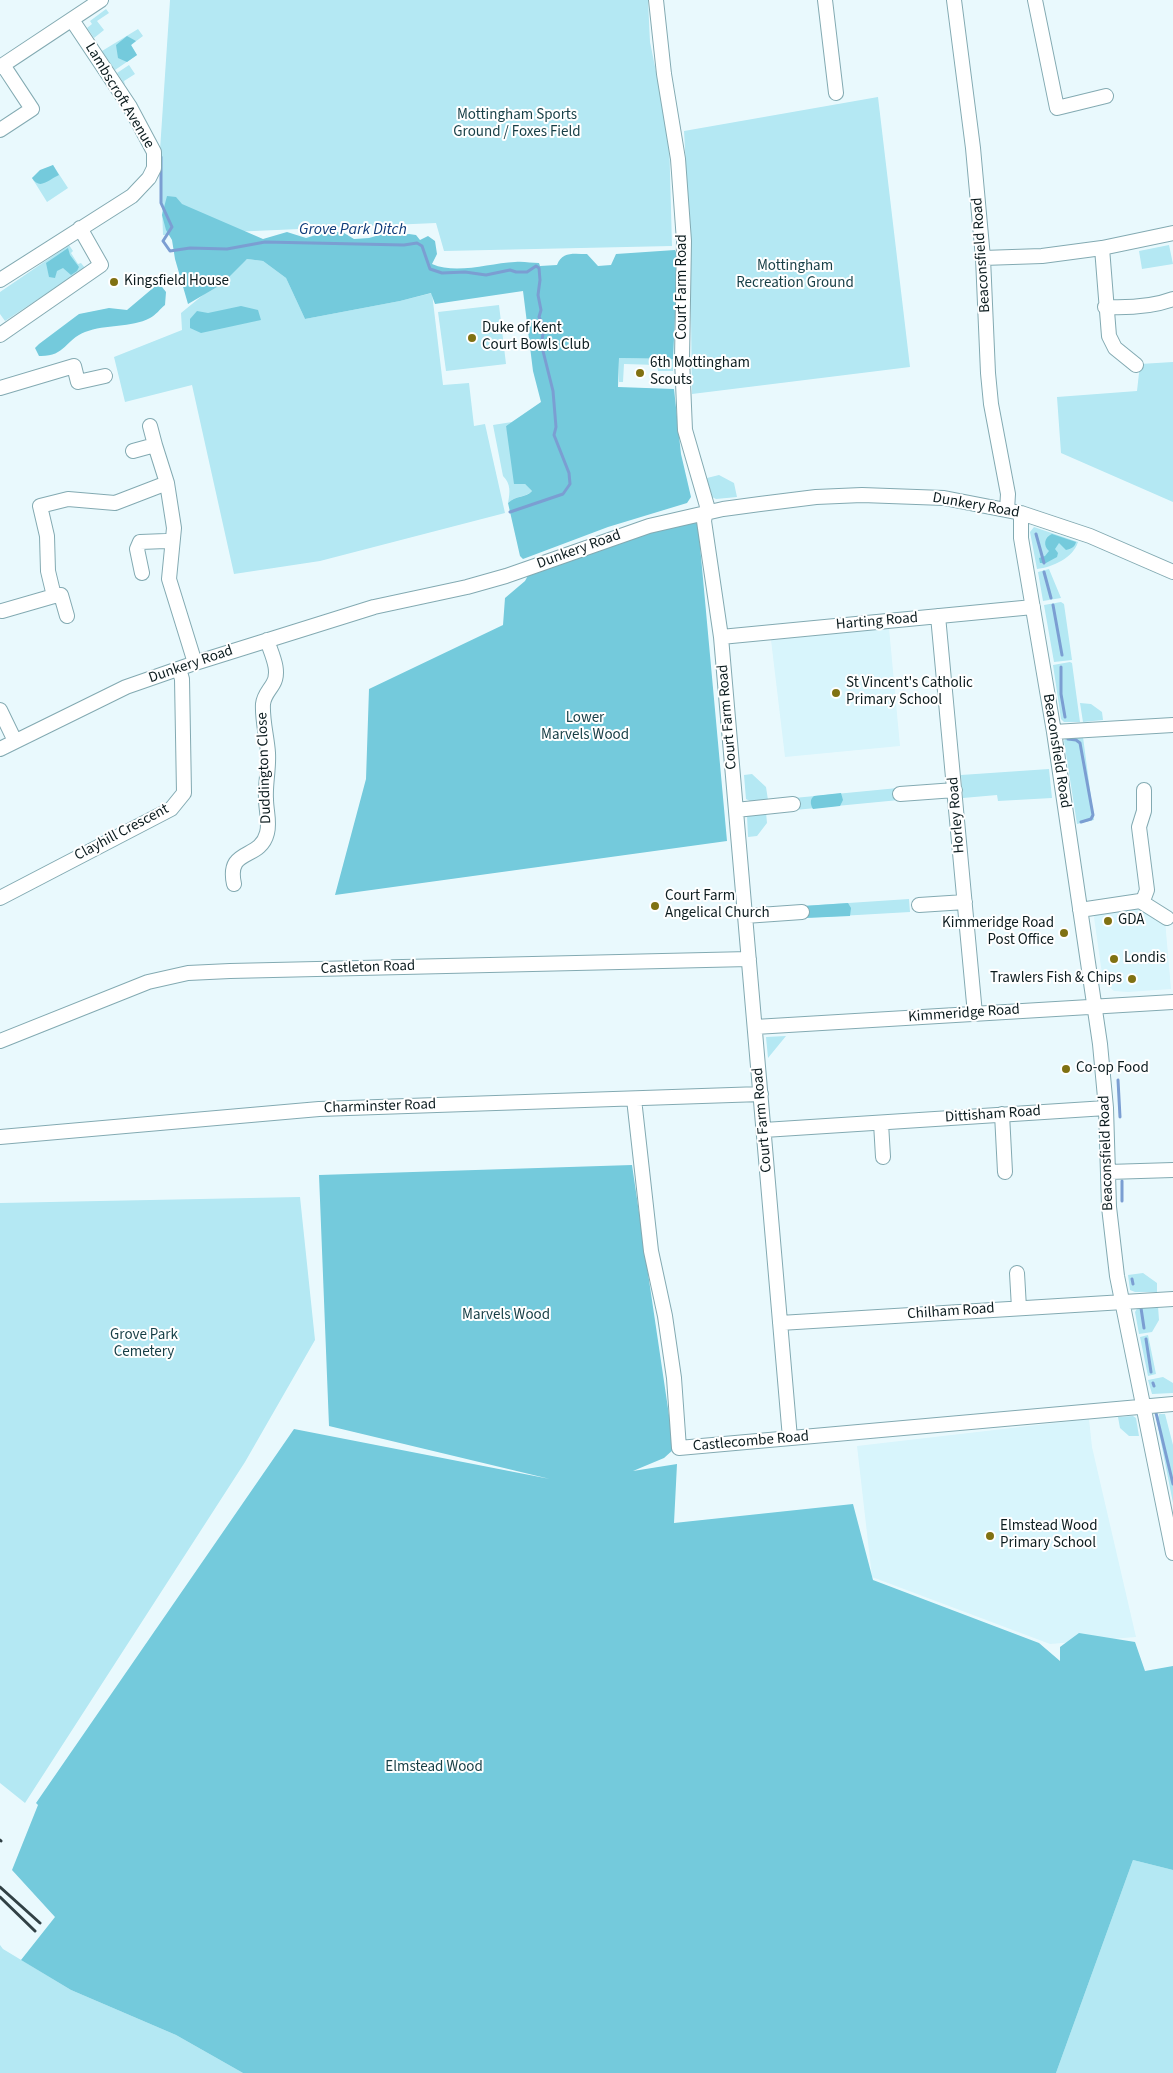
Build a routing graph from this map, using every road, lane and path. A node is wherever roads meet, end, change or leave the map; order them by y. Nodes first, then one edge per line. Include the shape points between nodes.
1 (101, 0) edge
2 (656, 0) edge
3 (825, 0) edge
4 (954, 0) edge
5 (1035, 0) edge
6 (72, 20) junction
7 (2, 66) edge
8 (836, 93) dead end
9 (1106, 96) dead end
10 (0, 130) edge
11 (80, 228) junction
12 (1173, 233) edge
13 (1102, 248) junction
14 (984, 258) junction
15 (1, 277) edge
16 (1173, 299) edge
17 (1106, 307) junction
18 (0, 335) edge
19 (1115, 368) dead end
20 (105, 376) dead end
21 (0, 388) edge
22 (150, 426) dead end
23 (155, 446) junction
24 (133, 451) dead end
25 (166, 483) junction
26 (1007, 510) junction
27 (706, 513) junction
28 (1021, 513) junction
29 (172, 543) junction
30 (1173, 572) edge
31 (142, 573) dead end
32 (61, 595) junction
33 (1033, 607) junction
34 (2, 611) dead end
35 (67, 616) dead end
36 (938, 616) junction
37 (721, 637) junction
38 (267, 640) junction
39 (195, 663) junction
40 (179, 669) junction
41 (0, 710) edge
42 (1173, 725) edge
43 (1054, 732) junction
44 (15, 741) junction
45 (0, 749) edge
46 (955, 790) junction
47 (1144, 790) dead end
48 (900, 794) dead end
49 (793, 804) dead end
50 (736, 810) junction
51 (234, 884) dead end
52 (1143, 896) junction
53 (0, 898) edge
54 (965, 902) junction
55 (919, 905) dead end
56 (1080, 910) junction
57 (802, 912) dead end
58 (745, 916) junction
59 (1167, 918) dead end
60 (749, 959) junction
61 (1173, 1002) edge
62 (1094, 1007) junction
63 (975, 1014) junction
64 (755, 1027) junction
65 (0, 1041) edge
66 (761, 1094) junction
67 (634, 1099) junction
68 (1106, 1108) junction
69 (1002, 1114) junction
70 (881, 1123) junction
71 (764, 1130) junction
72 (0, 1137) edge
73 (883, 1157) dead end
74 (1173, 1170) edge
75 (1005, 1172) dead end
76 (1108, 1172) junction
77 (1017, 1273) dead end
78 (1173, 1298) edge
79 (1122, 1302) junction
80 (1019, 1308) junction
81 (780, 1323) junction
82 (1173, 1404) edge
83 (1143, 1406) junction
84 (790, 1438) junction
85 (1170, 1519) edge
86 (1173, 1553) edge

1 - 6 street
2 - 27 street, Court Farm Road via 678,159 684,241 682,359 685,430 707,506
3 - 8 street
4 - 14 street, Beaconsfield Road
5 - 9 street via 1057,108
6 - 7 street
6 - 11 street, Lambscroft Avenue via 130,107 154,152 155,160 149,178 138,190
7 - 10 street via 32,110
11 - 15 street, Lambscroft Avenue
11 - 18 street via 101,265
12 - 13 street
13 - 14 street via 1042,256
13 - 17 street
14 - 26 street, Beaconsfield Road via 988,373 1008,494
16 - 17 street via 1137,306
17 - 19 street via 1109,336 1115,348 1130,361
20 - 21 street via 78,382 74,366
22 - 23 street
23 - 24 street
23 - 25 street
25 - 29 street via 174,528
25 - 32 street via 115,503 68,499 40,506 47,536 48,571
26 - 27 street, Dunkery Road via 944,498 862,495 784,500
26 - 28 street, Dunkery Road
27 - 37 street, Court Farm Road via 704,521
27 - 38 street, Dunkery Road via 632,531 506,576 374,608
28 - 30 street, Dunkery Road via 1090,536
28 - 33 street, Beaconsfield Road
29 - 31 street via 140,542 137,549
29 - 39 street via 169,579
32 - 34 street
32 - 35 street
33 - 36 street, Harting Road
33 - 43 street, Beaconsfield Road
36 - 37 street, Harting Road
36 - 46 street, Horley Road
37 - 50 street, Court Farm Road
38 - 39 street, Dunkery Road
38 - 51 street, Duddington Close via 276,671 263,708 268,760 268,828 258,849 236,861 232,870
39 - 40 street, Dunkery Road
40 - 44 street, Dunkery Road via 126,687
40 - 53 street, Clayhill Crescent via 182,679 184,793 171,809
41 - 44 street
42 - 43 street
43 - 56 street, Beaconsfield Road
44 - 45 street, Dunkery Road
46 - 48 street
46 - 54 street, Horley Road
47 - 52 street via 1144,811 1139,827
49 - 50 street
50 - 58 street, Court Farm Road
52 - 56 street
52 - 59 street
54 - 55 street
54 - 63 street, Horley Road
56 - 62 street, Beaconsfield Road
57 - 58 street
58 - 60 street, Court Farm Road
60 - 64 street, Court Farm Road
60 - 65 street, Castleton Road via 196,972 148,982
61 - 62 street, Kimmeridge Road
62 - 63 street, Kimmeridge Road
62 - 68 street, Beaconsfield Road
63 - 64 street, Kimmeridge Road
64 - 66 street, Court Farm Road
66 - 67 street, Charminster Road
66 - 71 street, Court Farm Road
67 - 72 street, Charminster Road via 320,1109
67 - 84 street, Castlecombe Road via 651,1251 674,1378 679,1448
68 - 69 street, Dittisham Road
68 - 76 street, Beaconsfield Road
69 - 70 street, Dittisham Road
69 - 75 street
70 - 71 street, Dittisham Road
70 - 73 street
71 - 81 street, Court Farm Road
74 - 76 street
76 - 79 street, Beaconsfield Road via 1111,1236
77 - 80 street
78 - 79 street, Chilham Road
79 - 80 street, Chilham Road
79 - 83 street, Beaconsfield Road
80 - 81 street, Chilham Road
81 - 84 street, Court Farm Road
82 - 83 street, Castlecombe Road
83 - 84 street, Castlecombe Road
83 - 85 street, Beaconsfield Road
85 - 86 street, Beaconsfield Road

